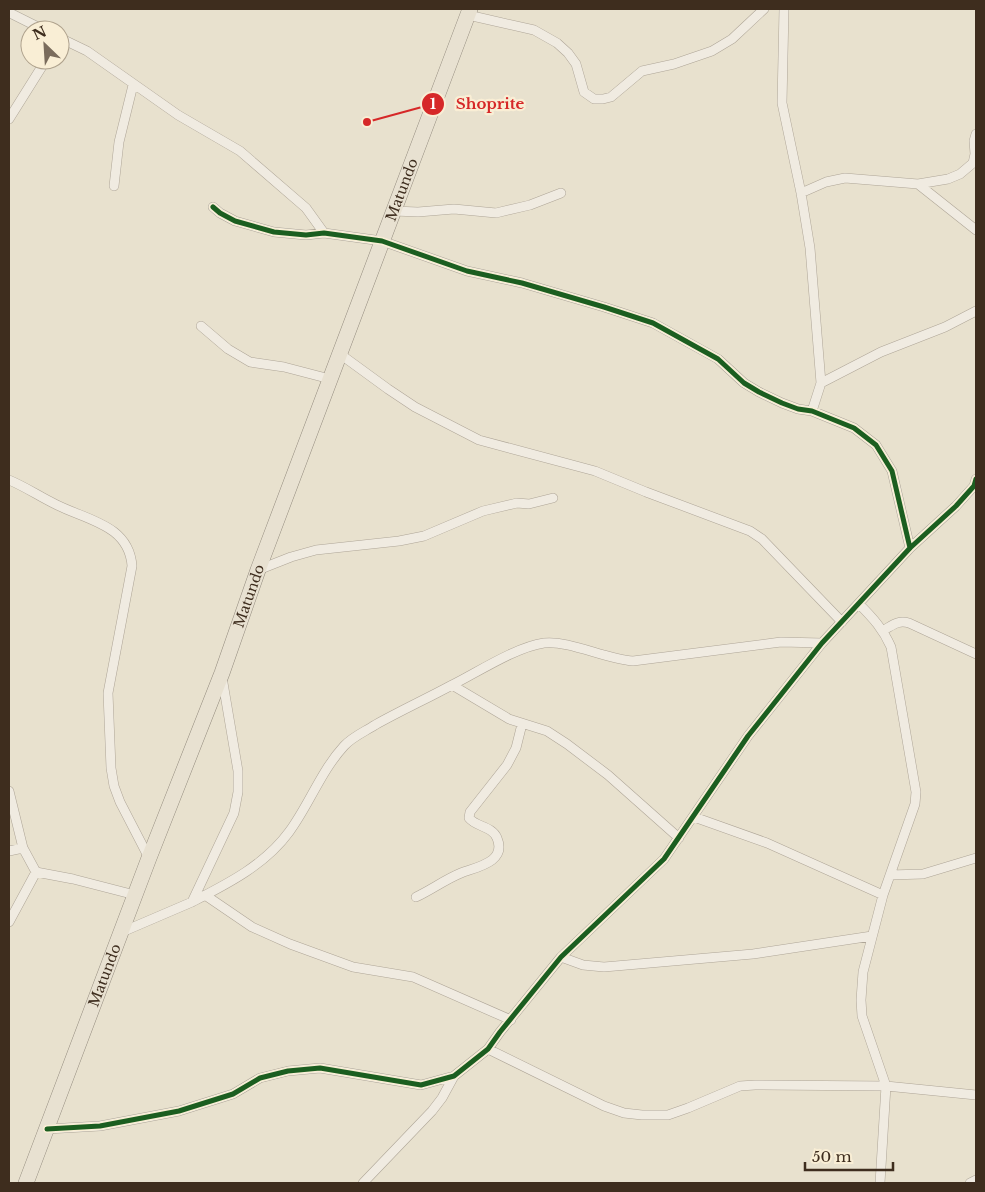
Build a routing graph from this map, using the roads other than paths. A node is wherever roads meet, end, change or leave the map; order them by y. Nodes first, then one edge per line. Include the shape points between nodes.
1 (764, 9) edge
2 (784, 9) edge
3 (12, 12) edge
4 (469, 12) edge
5 (26, 20) edge
6 (70, 43) edge
7 (40, 70) edge
8 (133, 85) junction
9 (9, 119) edge
10 (976, 134) edge
11 (918, 184) junction
12 (114, 186) dead end
13 (561, 193) dead end
14 (801, 193) junction
15 (213, 206) dead end
16 (394, 211) junction
17 (976, 230) edge
18 (324, 233) junction
19 (382, 242) junction
20 (976, 311) edge
21 (202, 326) dead end
22 (340, 354) junction
23 (330, 379) junction
24 (821, 383) junction
25 (812, 410) junction
26 (9, 480) edge
27 (976, 480) edge
28 (553, 498) dead end
29 (910, 548) junction
30 (258, 570) junction
31 (859, 604) junction
32 (842, 622) junction
33 (884, 630) junction
34 (822, 643) junction
35 (976, 654) edge
36 (222, 673) junction
37 (452, 686) junction
38 (522, 724) junction
39 (9, 791) edge
40 (694, 817) junction
41 (679, 838) junction
42 (23, 848) junction
43 (9, 851) edge
44 (149, 858) junction
45 (976, 858) edge
46 (36, 872) junction
47 (890, 875) junction
48 (135, 895) junction
49 (205, 895) junction
50 (883, 895) junction
51 (416, 897) dead end
52 (192, 902) junction
53 (9, 922) edge
54 (122, 932) junction
55 (872, 936) junction
56 (562, 958) junction
57 (511, 1020) junction
58 (488, 1049) junction
59 (454, 1076) junction
60 (886, 1086) junction
61 (976, 1095) edge
62 (47, 1129) junction
63 (976, 1180) edge
64 (26, 1183) edge
65 (363, 1183) edge
66 (880, 1183) edge
67 (970, 1183) edge

1 - 4 street via 732,39 712,51 642,71 611,97 603,99 594,99 584,92 576,64 557,43 534,30
2 - 14 street via 782,103
3 - 5 street
4 - 16 main road, Matundo
6 - 8 street via 87,51
7 - 9 street
8 - 12 street via 119,142
8 - 18 street via 240,151 306,208
10 - 11 street via 973,163 948,179
11 - 14 street via 845,178
11 - 17 street
13 - 16 street via 496,213 454,209
14 - 24 street via 810,248
15 - 18 street via 228,218 262,229 306,235
16 - 19 main road, Matundo
18 - 19 street
19 - 22 main road, Matundo
19 - 25 street via 467,271 522,283 653,323 718,359 759,392 798,409
20 - 24 street via 946,327 881,352
21 - 23 street via 228,349 250,362
22 - 23 main road, Matundo
22 - 32 street via 415,407 479,440 595,470 750,530
23 - 30 main road, Matundo
24 - 25 street
25 - 29 street via 854,428 876,445 892,471
26 - 44 street via 105,525 131,552 132,566 108,692 111,768 120,802
27 - 29 street via 956,506
28 - 30 street via 483,511 424,536 316,550
29 - 31 street
30 - 36 main road, Matundo
31 - 32 street
31 - 33 street
32 - 34 street
33 - 35 street via 903,621
33 - 47 street via 891,647 916,792 915,804
34 - 37 street via 781,642 633,661 546,643 492,664
34 - 40 street via 748,736
36 - 44 main road, Matundo
36 - 52 street via 238,771 238,792 234,812
37 - 38 street via 509,720
37 - 49 street via 408,706 350,740 272,853 221,888
38 - 41 street via 547,731 567,744
38 - 51 street via 516,748 507,765 470,812 471,822 496,835 497,854 479,868 461,873
39 - 42 street
40 - 41 street
40 - 50 street via 767,843
41 - 56 street via 664,858
42 - 43 street
42 - 46 street
44 - 48 main road, Matundo
45 - 47 street via 923,874
46 - 48 street
46 - 53 street
47 - 50 street
48 - 54 main road, Matundo
49 - 52 street
49 - 57 street via 252,927 290,944 353,966 413,977
50 - 55 street
52 - 54 street
54 - 62 main road, Matundo
55 - 56 street via 753,954 604,967
55 - 60 street via 860,1000 862,1016
56 - 57 street
57 - 58 street
58 - 59 street
58 - 60 street via 604,1106 642,1115 668,1115 740,1086
59 - 62 street via 421,1085 320,1068 288,1071 260,1078 233,1094 178,1111 100,1126
59 - 65 street via 432,1110
60 - 61 street
60 - 66 street
62 - 64 main road, Matundo
63 - 67 street

